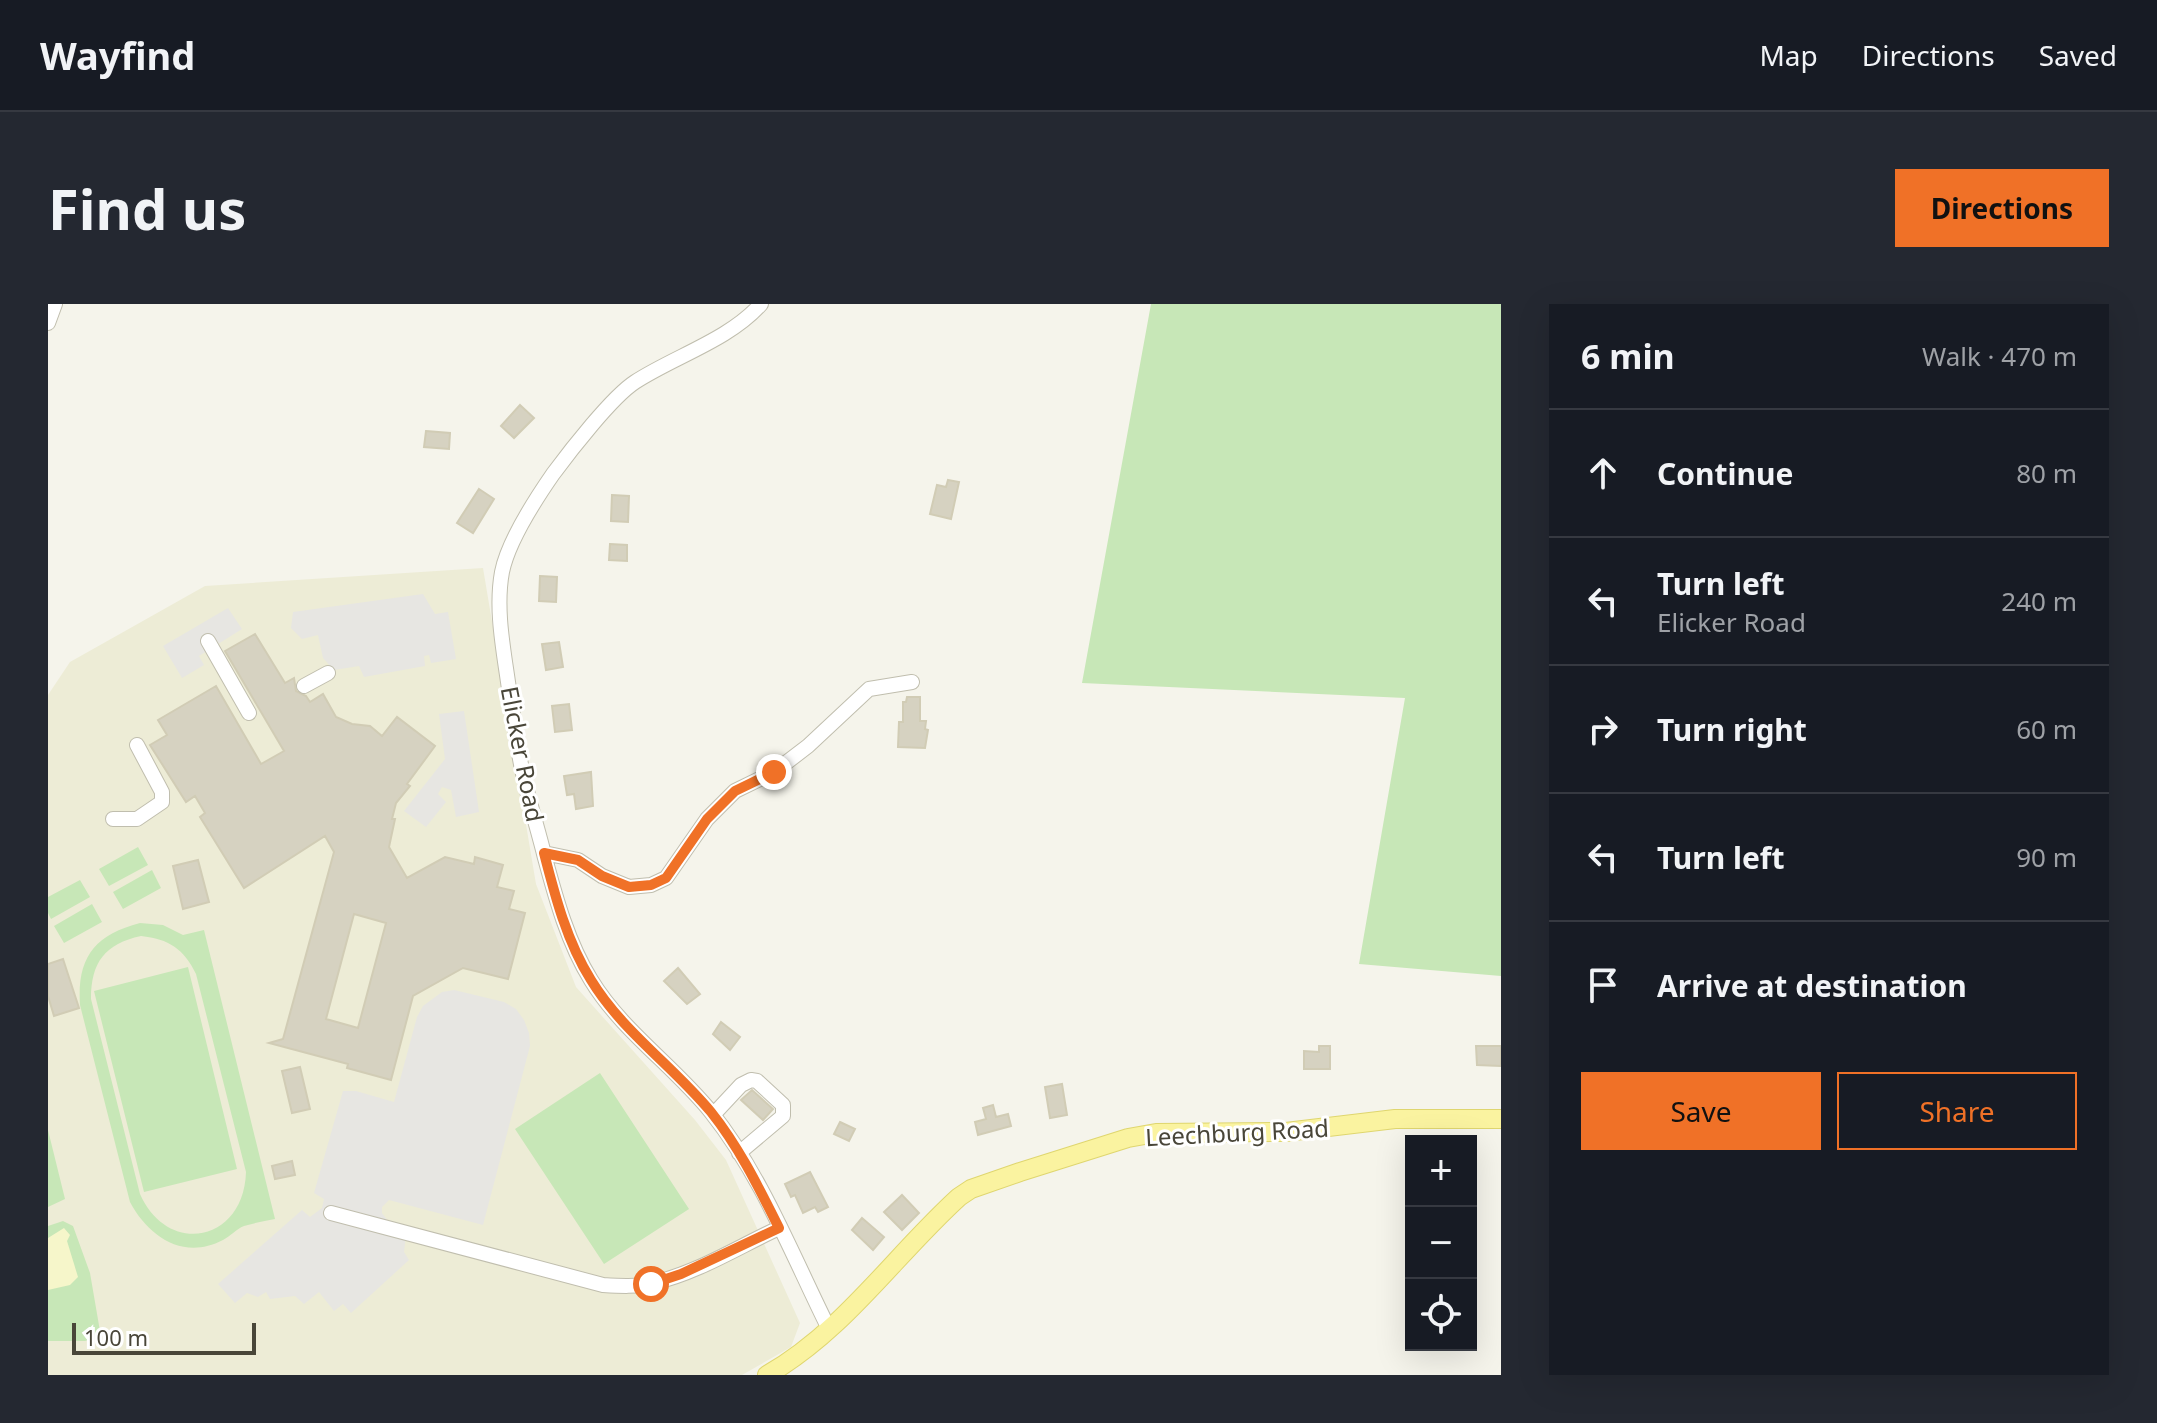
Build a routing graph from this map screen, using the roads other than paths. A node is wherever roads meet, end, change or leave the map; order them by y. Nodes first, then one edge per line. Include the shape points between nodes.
1 (55, 304) edge
2 (761, 304) edge
3 (48, 323) edge
4 (208, 641) dead end
5 (328, 673) dead end
6 (912, 682) dead end
7 (304, 686) dead end
8 (249, 713) dead end
9 (137, 745) dead end
10 (113, 819) dead end
11 (544, 853) junction
12 (713, 1115) junction
13 (1501, 1119) edge
14 (739, 1153) junction
15 (331, 1213) dead end
16 (779, 1228) junction
17 (829, 1329) junction
18 (767, 1375) edge

1 - 3 street
2 - 11 street, Elicker Road via 632,383 612,403 553,474 502,569 505,663 522,770
4 - 8 street
5 - 7 street
6 - 11 street via 869,689 774,772 735,791 659,882 629,887 578,860
9 - 10 street via 162,792 162,802 137,819
11 - 12 street, Elicker Road via 591,981
12 - 14 street, Elicker Road
12 - 14 street via 751,1080 783,1105 783,1116
13 - 17 main road, Leechburg Road via 1395,1119 1286,1132 1128,1138 971,1189
14 - 16 street, Elicker Road
15 - 16 street via 603,1285 628,1286 681,1274
16 - 17 street, Elicker Road
17 - 18 main road, Leechburg Road via 798,1357

